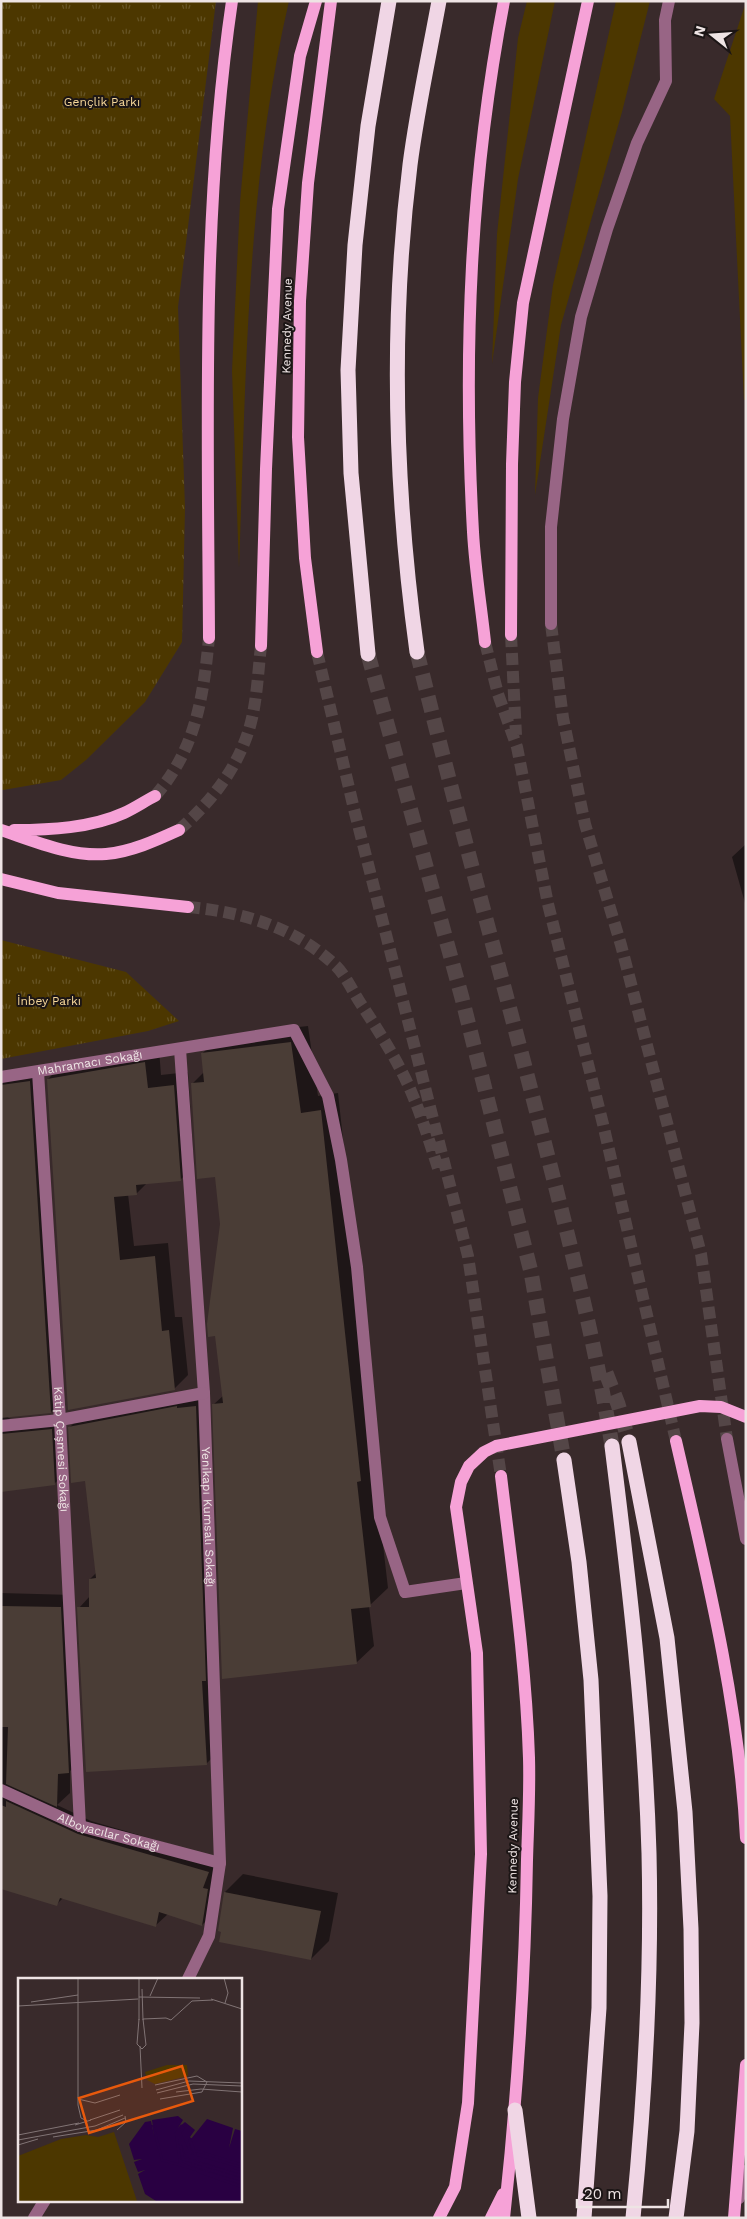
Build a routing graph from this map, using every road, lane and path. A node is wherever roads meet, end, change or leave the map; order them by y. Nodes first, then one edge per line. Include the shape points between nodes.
1 (232, 1) edge
2 (316, 1) edge
3 (331, 1) edge
4 (389, 1) edge
5 (439, 1) edge
6 (504, 1) edge
7 (588, 1) edge
8 (669, 1) edge
9 (551, 624) tunnel mouth
10 (511, 635) tunnel mouth
11 (209, 638) tunnel mouth
12 (485, 642) tunnel mouth
13 (261, 646) tunnel mouth
14 (317, 652) tunnel mouth
15 (417, 652) tunnel mouth
16 (368, 654) tunnel mouth
17 (155, 796) tunnel mouth
18 (1, 830) edge
19 (179, 830) tunnel mouth
20 (1, 879) edge
21 (188, 907) tunnel mouth
22 (180, 1049) junction
23 (38, 1072) junction
24 (1, 1077) edge
25 (204, 1393) junction
26 (746, 1417) edge
27 (60, 1420) junction
28 (1, 1426) edge
29 (728, 1438) tunnel mouth
30 (676, 1441) tunnel mouth
31 (629, 1442) tunnel mouth
32 (612, 1446) tunnel mouth
33 (564, 1460) tunnel mouth
34 (501, 1476) tunnel mouth
35 (746, 1539) edge
36 (466, 1583) junction
37 (1, 1790) edge
38 (80, 1826) junction
39 (746, 1838) edge
40 (220, 1863) junction
41 (188, 1978) edge
42 (746, 2065) edge
43 (515, 2110) junction
44 (746, 2172) edge
45 (507, 2185) junction
46 (44, 2202) edge
47 (735, 2215) edge
48 (34, 2218) edge
49 (439, 2218) edge
50 (492, 2218) edge
51 (504, 2218) edge
52 (529, 2218) edge
53 (584, 2218) edge
54 (633, 2218) edge
55 (676, 2218) edge

1 - 11 main road via 214,162 208,315
2 - 13 main road via 300,56 278,210
3 - 14 main road, Kennedy Avenue via 308,183 300,301 299,456 305,558
4 - 16 highway via 368,126 354,245 348,370 351,473
5 - 15 highway via 410,166 400,294 399,470 408,588
6 - 12 main road via 490,77 476,195 470,312 473,534
7 - 10 main road via 523,303 515,382 512,464
8 - 9 street via 665,20 666,81 637,143 581,317 563,418 551,527
17 - 18 main road via 123,813 90,823 48,830
18 - 19 main road via 71,852 106,854 143,845
20 - 21 main road via 58,893
22 - 23 street, Mahramacı Sokağı
22 - 25 street, Yenikapı Kumsalı Sokağı
22 - 36 street, Mahramacı Sokağı via 294,1030 308,1054 328,1096 341,1160 357,1267 380,1517 405,1592
23 - 24 street, Mahramacı Sokağı
23 - 27 street, Katip Çeşmesi Sokağı
25 - 27 street
25 - 40 street, Yenikapı Kumsalı Sokağı
26 - 36 main road via 721,1408 700,1406 496,1446 484,1452 469,1466 461,1482 456,1508
27 - 28 street
27 - 38 street, Katip Çeşmesi Sokağı
29 - 35 street
30 - 39 main road via 726,1674 737,1738
31 - 55 highway via 668,1638 685,1812 692,2023 687,2131
32 - 54 highway via 633,1618 649,1853 646,2068
33 - 53 highway via 591,1680 600,1896 599,2008
34 - 43 main road, Kennedy Avenue via 524,1672 529,1758 526,1907
36 - 49 main road via 477,1654 481,1854 468,2103 455,2187
37 - 38 street, Alboyacılar Sokağı
38 - 40 street, Alboyacılar Sokağı
40 - 41 street, Yenikapı Kumsalı Sokağı via 209,1936
42 - 47 main road
43 - 45 main road, Kennedy Avenue
43 - 52 highway
44 - 47 street
45 - 50 main road
45 - 51 main road, Kennedy Avenue
46 - 48 street

